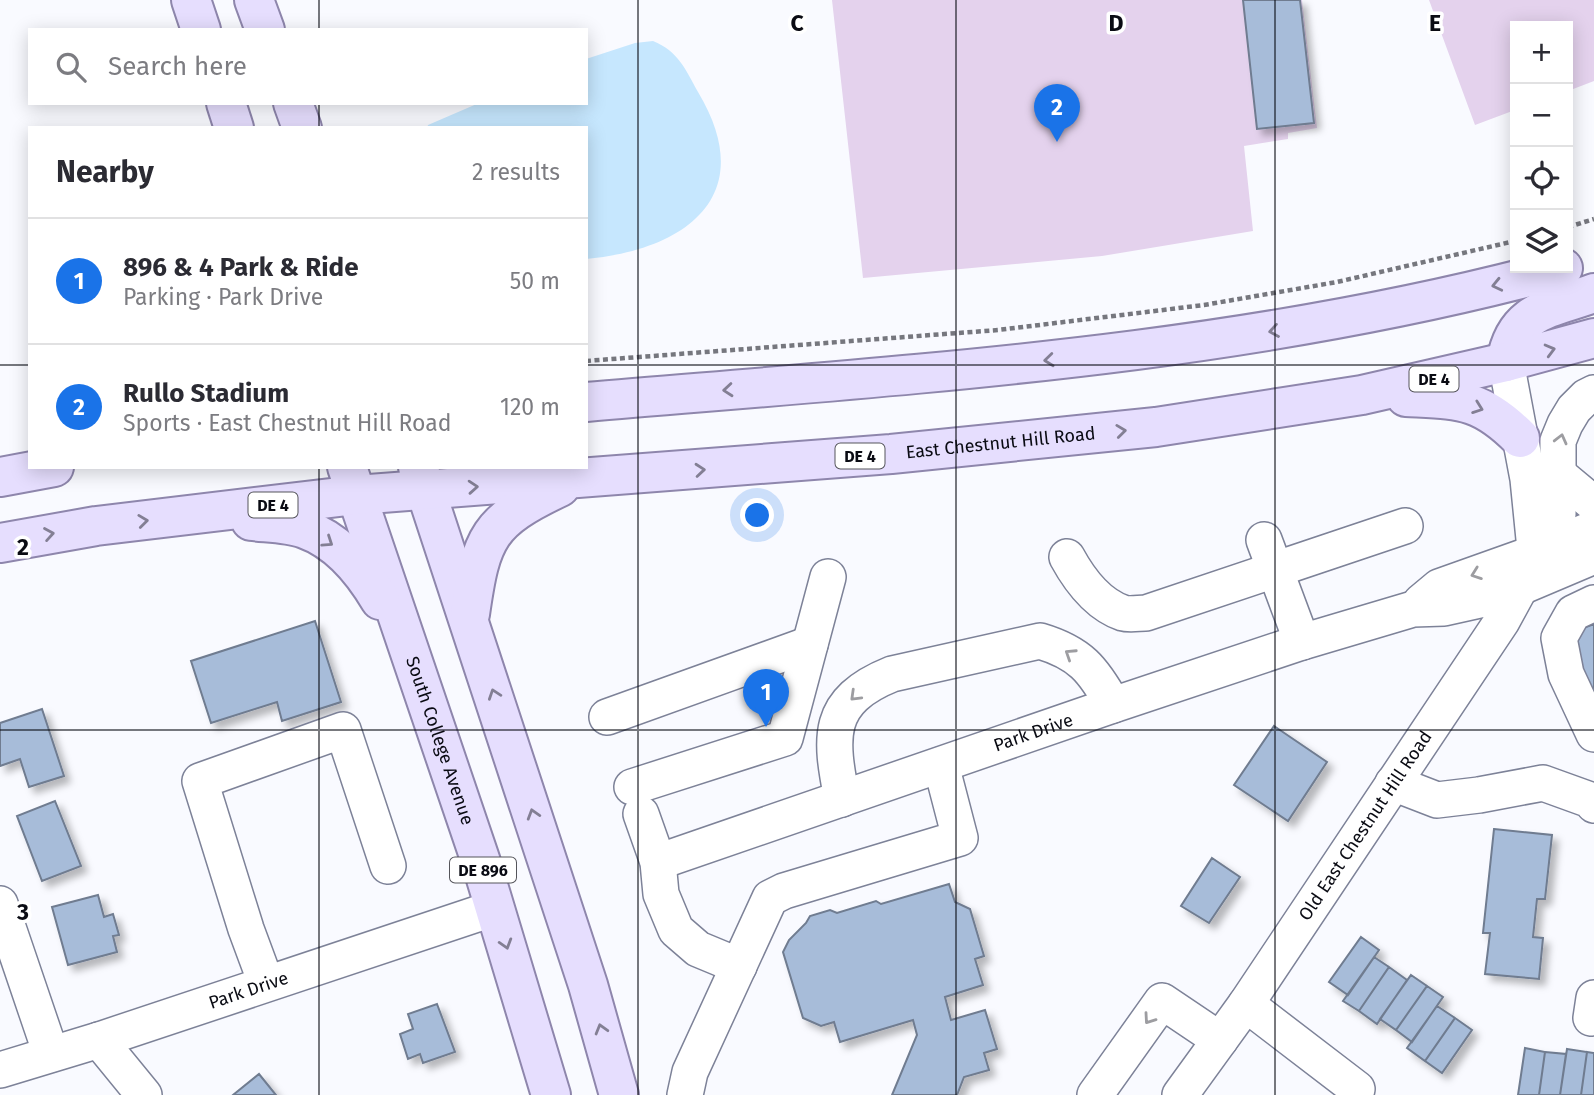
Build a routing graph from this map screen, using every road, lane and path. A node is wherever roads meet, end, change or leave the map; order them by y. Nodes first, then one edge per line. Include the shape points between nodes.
1 (191, 0) edge
2 (254, 0) edge
3 (200, 28) edge
4 (264, 28) edge
5 (227, 105) edge
6 (294, 105) edge
7 (233, 126) edge
8 (301, 126) edge
9 (1594, 219) edge
10 (1573, 225) edge
11 (1510, 242) edge
12 (1594, 259) edge
13 (1573, 265) edge
14 (1543, 273) edge
15 (1594, 293) edge
16 (1594, 338) edge
17 (588, 361) edge
18 (1506, 362) junction
19 (588, 393) edge
20 (1594, 394) edge
21 (1362, 395) junction
22 (637, 398) junction
23 (588, 402) edge
24 (1520, 438) junction
25 (28, 467) edge
26 (42, 469) edge
27 (1559, 474) junction
28 (0, 476) edge
29 (422, 479) edge
30 (577, 480) junction
31 (351, 481) edge
32 (1594, 504) edge
33 (191, 515) junction
34 (1405, 526) dead end
35 (1594, 528) edge
36 (0, 543) edge
37 (1540, 551) junction
38 (1269, 555) junction
39 (1594, 556) edge
40 (1068, 557) dead end
41 (828, 577) dead end
42 (1521, 587) junction
43 (1594, 604) edge
44 (1458, 605) junction
45 (1413, 609) junction
46 (469, 619) junction
47 (1302, 642) junction
48 (810, 644) junction
49 (407, 647) junction
50 (1473, 662) junction
51 (1113, 705) junction
52 (607, 717) dead end
53 (1594, 734) edge
54 (941, 765) junction
55 (1393, 783) junction
56 (842, 799) junction
57 (1594, 805) edge
58 (658, 862) junction
59 (388, 866) dead end
60 (0, 904) edge
61 (495, 908) junction
62 (739, 966) junction
63 (266, 983) junction
64 (1246, 1004) junction
65 (99, 1040) junction
66 (1220, 1040) junction
67 (51, 1054) junction
68 (0, 1070) edge
69 (1357, 1088) dead end
70 (144, 1095) edge
71 (551, 1095) edge
72 (619, 1095) edge
73 (685, 1095) edge
74 (1095, 1095) edge
75 (1180, 1095) edge

1 - 3 main road
2 - 4 main road
5 - 7 main road
6 - 8 main road
9 - 10 path
11 - 17 path via 1337,282 1204,305 998,330
12 - 13 main road
14 -> 22 main road via 1436,300 1163,348
15 - 18 main road via 1526,319
18 -> 16 main road, East Chestnut Hill Road / DE 4
18 - 21 main road, East Chestnut Hill Road / DE 4
18 - 24 street
19 - 22 main road
27 -> 20 street, Old East Chestnut Hill Road via 1558,440 1574,409
21 -> 24 main road via 1474,405 1502,420
30 -> 21 main road, East Chestnut Hill Road / DE 4 via 1070,438
22 - 23 main road
24 - 37 street via 1534,539
25 - 28 main road
26 - 28 main road
27 - 32 street
27 - 37 street, Old East Chestnut Hill Road via 1559,514 1555,530
29 -> 30 main road, East Chestnut Hill Road / DE 4
29 - 31 main road, East Chestnut Hill Road / DE 4
29 - 46 main road
30 - 46 main road via 523,505 500,523 485,545 476,571
31 - 33 main road, DE 4
31 - 49 main road, South College Avenue
36 -> 33 main road, DE 4
33 -> 49 main road, DE 896 via 305,528 328,541 354,562
34 - 38 street
35 - 37 street, Park Drive
37 - 42 street, Old East Chestnut Hill Road
37 -> 45 street, Park Drive via 1439,587
38 - 40 street via 1146,613 1126,614 1080,581
38 - 47 street
39 - 42 street, Park Drive
41 - 48 street
42 - 44 street, Park Drive
42 - 50 street, Old East Chestnut Hill Road
43 - 53 street via 1573,612 1559,638 1566,674
44 - 45 street, Park Drive
44 - 50 street via 1473,629
45 - 47 street, Park Drive
72 -> 46 main road
47 - 51 street, Park Drive
48 - 52 street
48 - 58 street via 785,738 636,801
49 - 61 main road, South College Avenue / DE 896
50 - 55 street, Old East Chestnut Hill Road
51 - 54 street, Park Drive
51 -> 56 street via 1096,675 1080,660 1040,641 892,674 872,682 842,710 833,753
54 - 56 street, Park Drive
54 - 62 street via 960,838 770,898
55 - 57 street via 1437,800 1544,783
55 - 64 street, Old East Chestnut Hill Road
56 - 58 street, Park Drive
58 - 62 street via 661,894 676,930 698,949
59 - 63 street via 343,730 200,781
60 - 67 street
61 - 63 street, Park Drive
61 -> 71 main road, South College Avenue / DE 896
62 - 73 street via 690,1072
63 - 65 street, Park Drive
64 - 66 street, Old East Chestnut Hill Road
64 - 69 street
65 - 67 street, Park Drive
65 - 70 street
66 -> 74 street via 1162,1001
66 - 75 street, Old East Chestnut Hill Road
67 - 68 street, Park Drive

